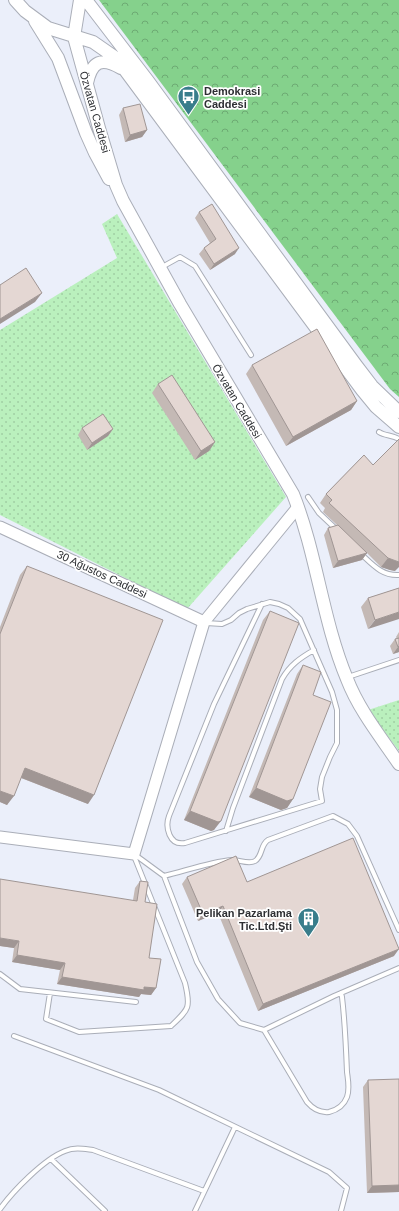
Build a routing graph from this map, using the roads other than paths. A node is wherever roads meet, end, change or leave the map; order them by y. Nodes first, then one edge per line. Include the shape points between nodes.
1 (15, 0) edge
2 (80, 0) edge
3 (86, 0) edge
4 (26, 9) edge
5 (77, 17) junction
6 (48, 28) junction
7 (74, 37) junction
8 (125, 70) junction
9 (86, 83) junction
10 (123, 201) junction
11 (160, 269) junction
12 (251, 355) dead end
13 (399, 412) edge
14 (399, 427) edge
15 (379, 432) dead end
16 (399, 439) edge
17 (308, 497) dead end
18 (298, 507) junction
19 (0, 527) edge
20 (340, 533) edge
21 (356, 549) edge
22 (399, 575) edge
23 (262, 604) junction
24 (204, 622) junction
25 (314, 650) junction
26 (399, 660) edge
27 (346, 678) junction
28 (399, 764) edge
29 (226, 831) junction
30 (0, 837) edge
31 (134, 854) junction
32 (164, 876) junction
33 (399, 930) edge
34 (399, 968) edge
35 (0, 974) edge
36 (50, 993) junction
37 (341, 993) junction
38 (136, 1002) dead end
39 (264, 1030) junction
40 (14, 1036) dead end
41 (235, 1126) junction
42 (51, 1159) junction
43 (204, 1191) junction
44 (0, 1209) edge
45 (105, 1211) edge
46 (194, 1211) edge
47 (341, 1211) edge

1 - 4 main road
2 - 5 main road
3 - 13 main road via 356,365 372,386
4 - 6 main road
4 - 10 main road via 58,58 95,153
5 - 6 main road via 70,24
5 - 7 main road
6 - 7 main road
7 - 8 main road via 88,40 106,50
7 - 9 main road, Özvatan Caddesi
8 - 9 main road via 110,62 99,63 92,68
8 - 14 main road via 362,390 376,407
9 - 10 main road, Özvatan Caddesi
10 - 11 main road, Özvatan Caddesi
11 - 12 lane via 180,257 195,266
11 - 18 main road, Özvatan Caddesi
15 - 16 lane
17 - 20 lane via 319,513
18 - 24 street
18 - 27 main road, Özvatan Caddesi via 330,630
19 - 24 street, 30 Ağustos Caddesi
21 - 22 lane via 378,570
23 - 24 lane via 239,613 222,624
23 - 25 lane via 284,605 292,611 303,625
23 - 29 lane via 214,704 167,820 169,835 179,844
24 - 31 street
25 - 29 lane via 296,661 282,679
25 - 29 lane via 332,692 338,720 337,743 320,783 322,801
26 - 27 lane
27 - 28 main road, Özvatan Caddesi via 363,712
30 - 31 street
31 - 32 lane
31 - 36 lane via 185,983 189,1002 184,1015 171,1026 79,1032 46,1019
32 - 33 lane via 232,859 255,861 268,840 332,816 348,824 357,836
32 - 39 lane via 197,962 218,999 240,1023
34 - 37 lane
35 - 36 lane via 20,989
36 - 38 lane
37 - 39 lane
37 - 39 lane via 348,1093 344,1103 336,1110 320,1111 307,1102
40 - 41 lane via 159,1090
41 - 43 lane
41 - 47 lane via 329,1172 347,1188
42 - 43 lane via 77,1148 93,1150
42 - 44 lane via 18,1188
42 - 45 lane
43 - 46 lane

